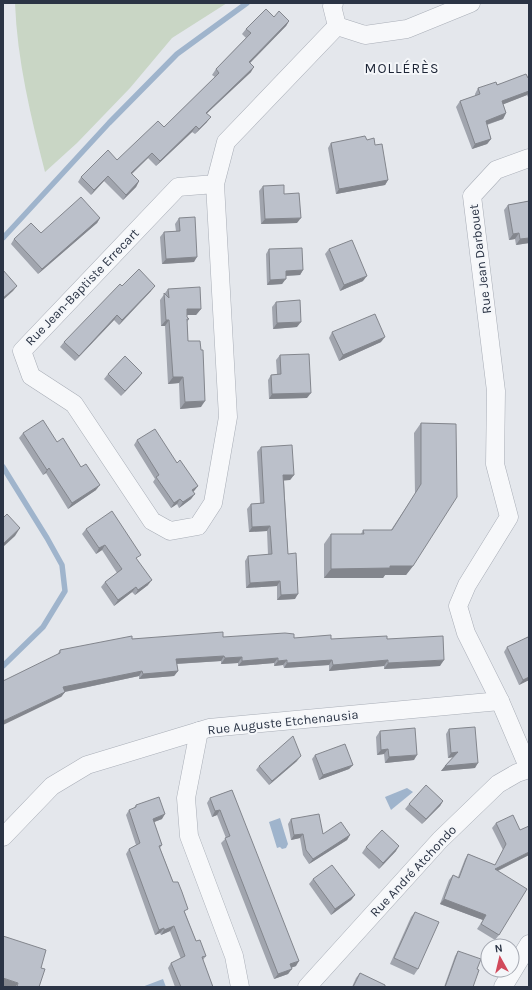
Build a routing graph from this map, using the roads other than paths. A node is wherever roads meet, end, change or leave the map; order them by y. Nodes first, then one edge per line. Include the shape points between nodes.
1 (334, 3) edge
2 (471, 3) edge
3 (337, 26) junction
4 (529, 158) edge
5 (215, 184) junction
6 (500, 701) junction
7 (199, 731) junction
8 (529, 769) edge
9 (3, 837) edge
10 (529, 944) edge
11 (240, 987) edge
12 (307, 987) edge
13 (503, 987) edge

1 - 3 street via 332,6
2 - 3 street via 407,29 365,35
3 - 5 street, Rue Jean-Baptiste Errecart via 226,142
4 - 6 street, Rue Jean Darbouet via 496,170 472,196 496,391 495,464 509,517 467,585 458,606 466,633
5 - 5 street, Rue Jean-Baptiste Errecart via 178,187 22,351 32,376 74,404 152,521 170,531 198,526 213,503 228,417
6 - 7 street, Rue Auguste Etchenausia via 266,722
6 - 8 street, Rue Jean Darbouet via 510,730
7 - 9 street, Rue Auguste Etchenausia via 87,765 52,786
7 - 11 street via 186,798 190,836 234,956
8 - 12 street, Rue André Atchondo via 498,784 440,840
10 - 13 street

